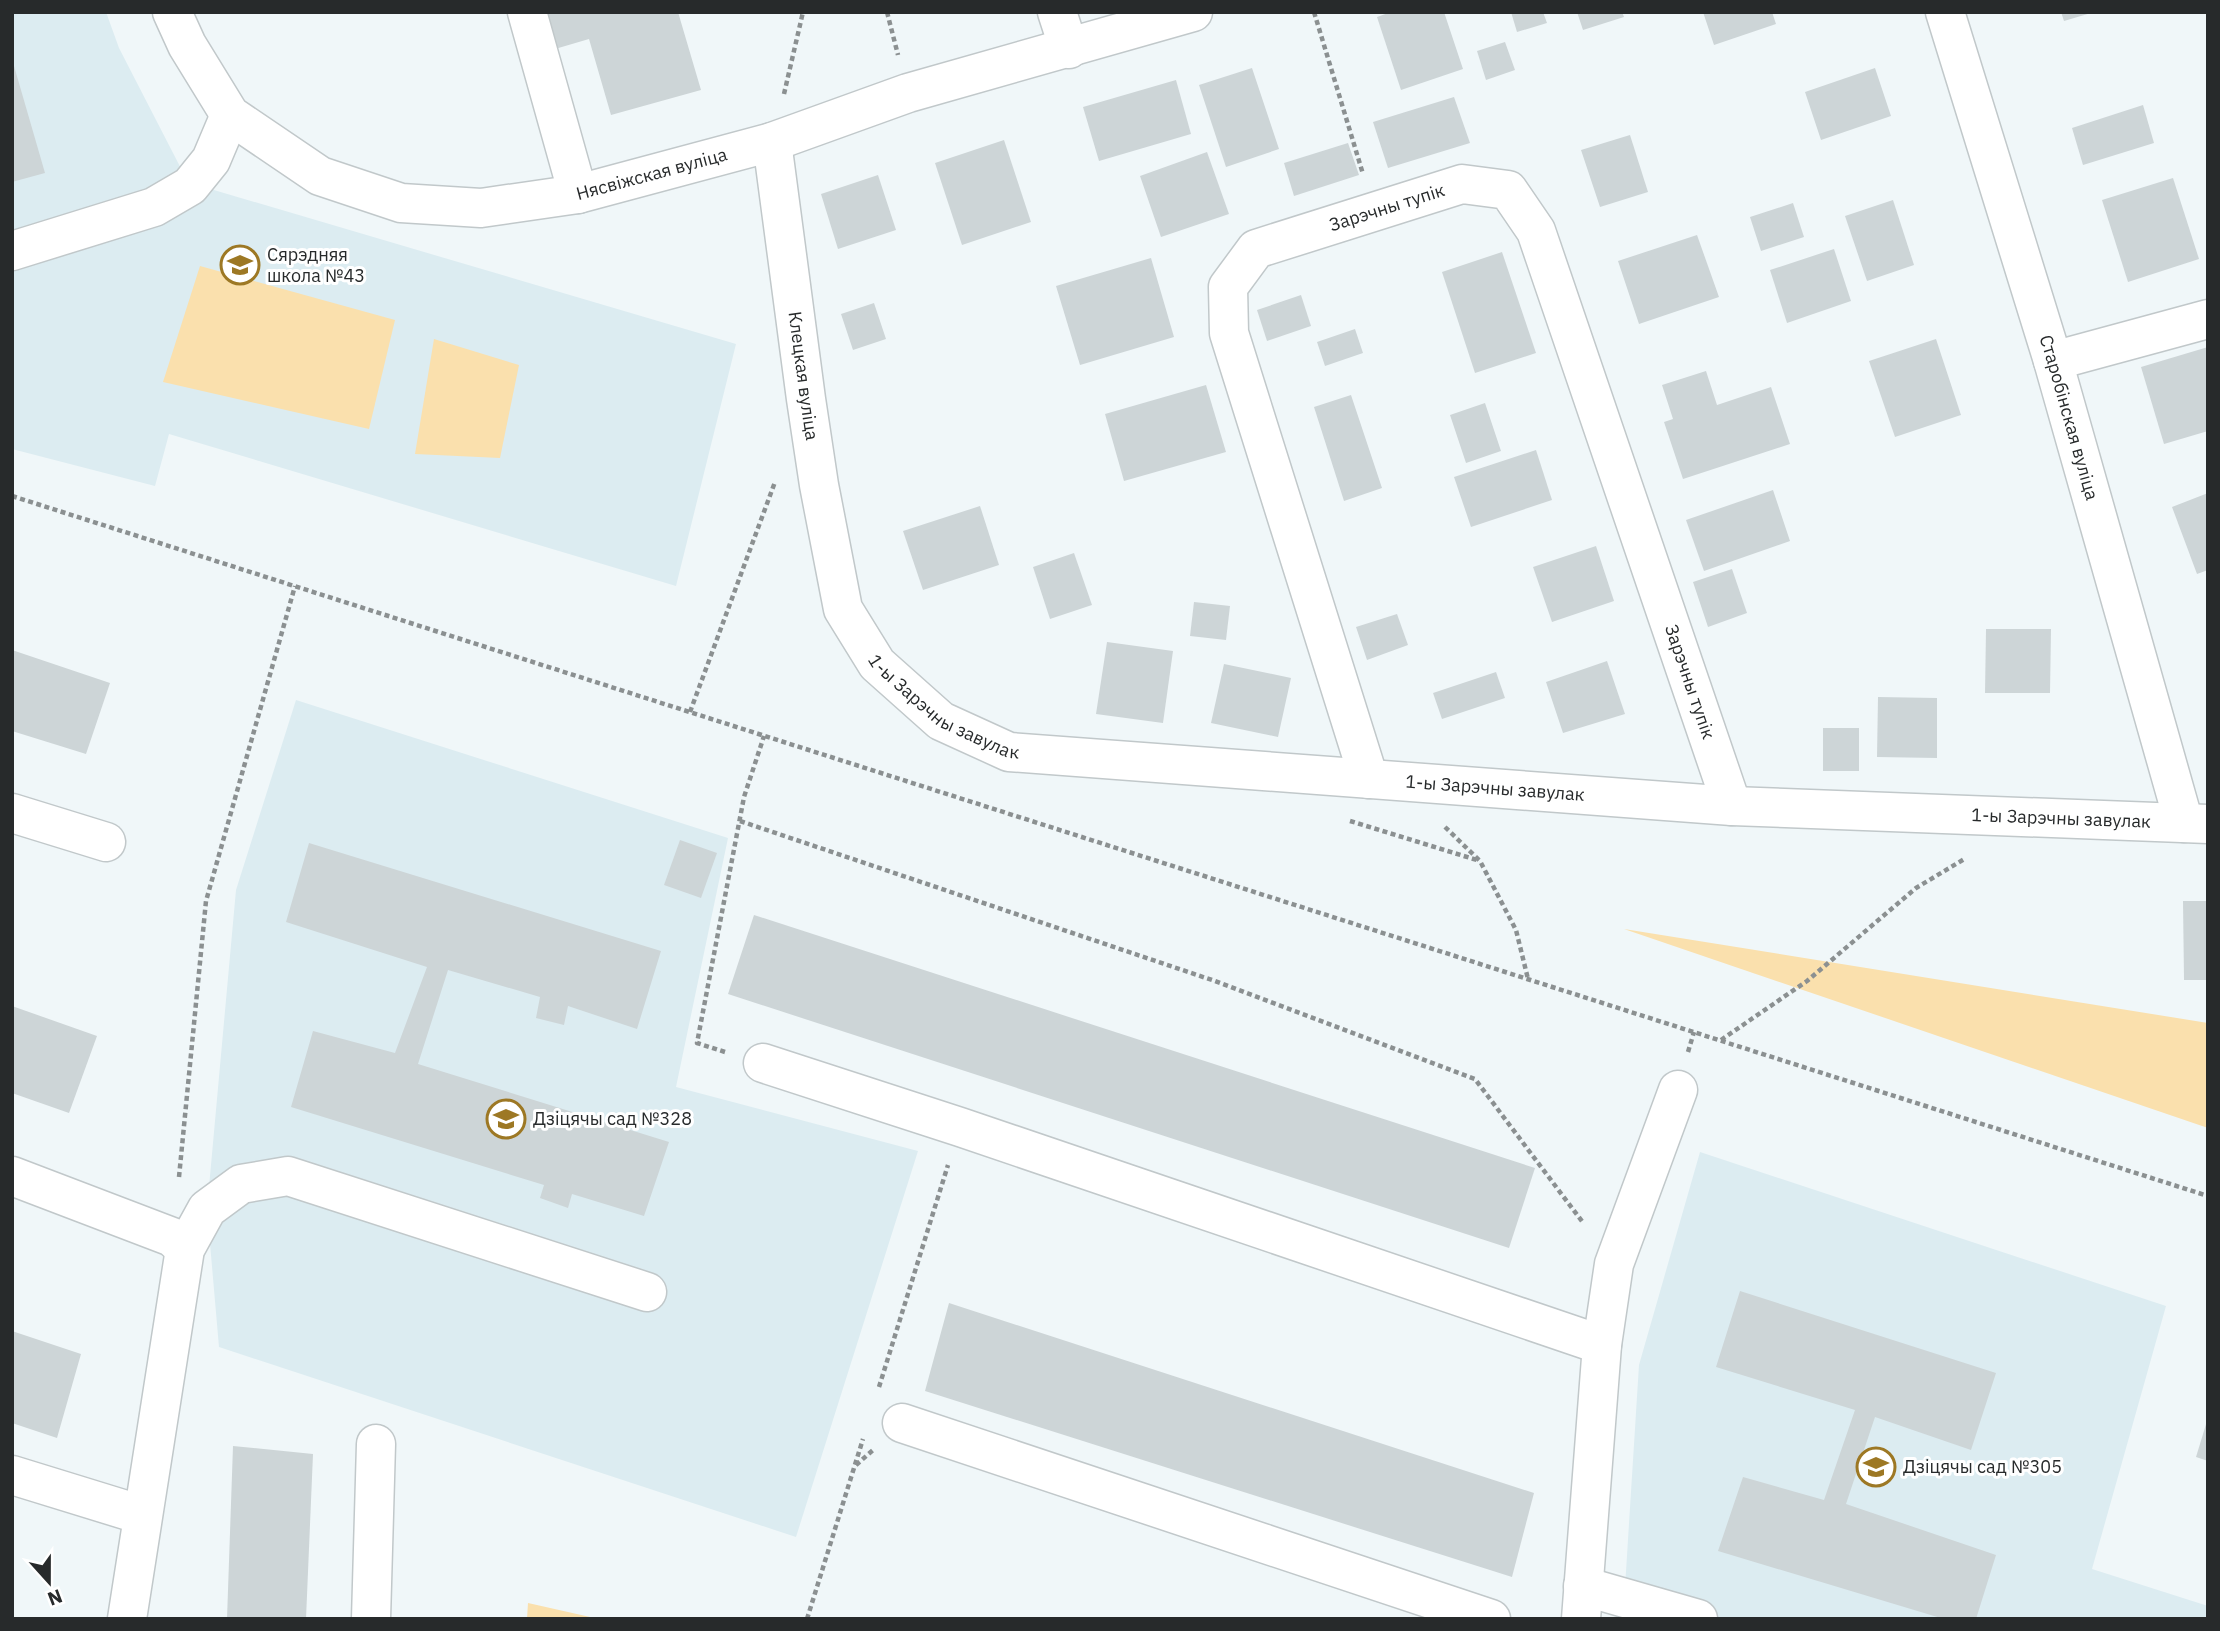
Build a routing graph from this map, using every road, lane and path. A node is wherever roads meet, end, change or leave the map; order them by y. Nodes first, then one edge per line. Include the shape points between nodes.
1 (172, 12) edge
2 (527, 12) edge
3 (803, 12) edge
4 (1057, 12) edge
5 (1193, 12) edge
6 (1314, 12) edge
7 (1945, 12) edge
8 (1069, 49) junction
9 (230, 115) junction
10 (772, 142) junction
11 (578, 194) junction
12 (1375, 212) junction
13 (12, 251) edge
14 (2208, 319) edge
15 (2053, 361) junction
16 (777, 475) dead end
17 (12, 496) edge
18 (295, 586) junction
19 (843, 609) joint
20 (690, 712) junction
21 (764, 736) junction
22 (1369, 779) junction
23 (1732, 806) junction
24 (12, 813) edge
25 (740, 821) junction
26 (2196, 824) edge
27 (106, 842) dead end
28 (1975, 853) dead end
29 (1480, 861) dead end
30 (1528, 980) junction
31 (1720, 1041) junction
32 (763, 1063) joint
33 (1678, 1090) dead end
34 (960, 1127) junction
35 (12, 1176) edge
36 (2208, 1196) edge
37 (178, 1243) junction
38 (1614, 1264) junction
39 (647, 1292) dead end
40 (1602, 1345) junction
41 (879, 1388) dead end
42 (884, 1425) joint
43 (376, 1444) dead end
44 (12, 1475) edge
45 (142, 1515) junction
46 (1582, 1603) edge
47 (127, 1619) edge
48 (371, 1619) edge
49 (807, 1619) edge
50 (1491, 1619) edge
51 (1698, 1619) edge

1 - 9 street, Нясвіжская вуліца
2 - 11 street
3 - 10 path
4 - 8 street
5 - 8 street, Нясвіжская вуліца
6 - 12 path
7 - 15 street, Старобінская вуліца
8 - 10 street, Нясвіжская вуліца via 908,93
9 - 11 street, Нясвіжская вуліца via 320,176 401,203 481,208
9 - 13 street via 211,160 190,186 154,207
10 - 11 street, Нясвіжская вуліца
10 - 19 street, Клецкая вуліца via 819,485
12 - 22 street, Зарэчны тупік via 1256,249 1228,287 1229,332
12 - 23 street, Зарэчны тупік via 1462,184 1508,190 1536,231
14 - 15 street
15 - 26 street, Старобінская вуліца
16 - 20 path
17 - 18 path
18 - 20 path
18 - 37 path via 206,901
19 - 22 street, 1-ы Зарэчны завулак via 877,664 941,721 1009,752
20 - 21 path
21 - 25 path
21 - 30 path
22 - 23 street, 1-ы Зарэчны завулак
23 - 26 street, 1-ы Зарэчны завулак
24 - 27 street
25 - 32 path via 696,1043
25 - 38 path via 1215,981 1475,1079
28 - 31 path via 1916,888 1807,981
29 - 30 path via 1516,930
30 - 31 path
31 - 36 path
32 - 34 street
33 - 38 street
34 - 40 street
34 - 41 path
35 - 37 street
37 - 39 street via 207,1209 241,1184 288,1176
37 - 45 street
38 - 40 street
40 - 46 street
42 - 49 path
42 - 50 street
43 - 48 street
44 - 45 street
45 - 47 street
46 - 51 street

